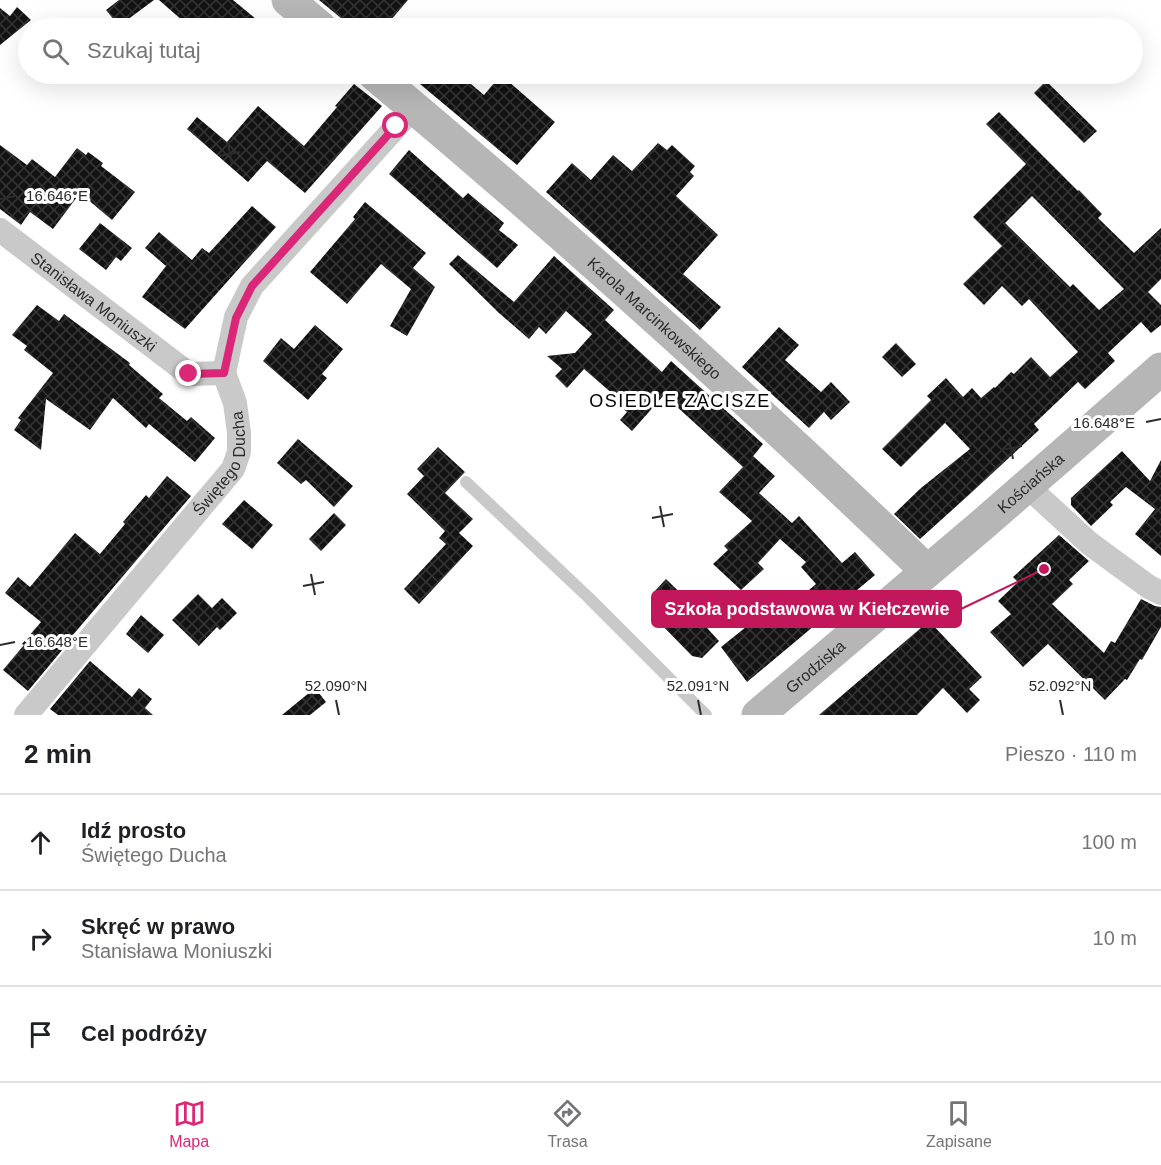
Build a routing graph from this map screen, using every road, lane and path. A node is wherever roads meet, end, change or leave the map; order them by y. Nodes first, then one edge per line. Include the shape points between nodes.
1 (288, 0) edge
2 (309, 18) edge
3 (386, 84) edge
4 (414, 107) junction
5 (0, 230) edge
6 (1161, 369) edge
7 (224, 373) junction
8 (466, 482) dead end
9 (1027, 486) junction
10 (927, 571) junction
11 (1161, 593) edge
12 (26, 715) edge
13 (706, 715) edge
14 (758, 715) edge

1 - 2 street
3 - 4 street, Karola Marcinkowskiego
4 - 7 street via 252,286 236,318
4 - 10 street, Karola Marcinkowskiego via 808,457
5 - 7 street, Stanisława Moniuszki via 189,374
6 - 9 street, Kościańska
7 - 12 street, Świętego Ducha via 235,403 239,433 239,452 233,469
8 - 13 lane
9 - 10 street, Kościańska
9 - 11 street via 1089,543
10 - 14 street, Grodziska

